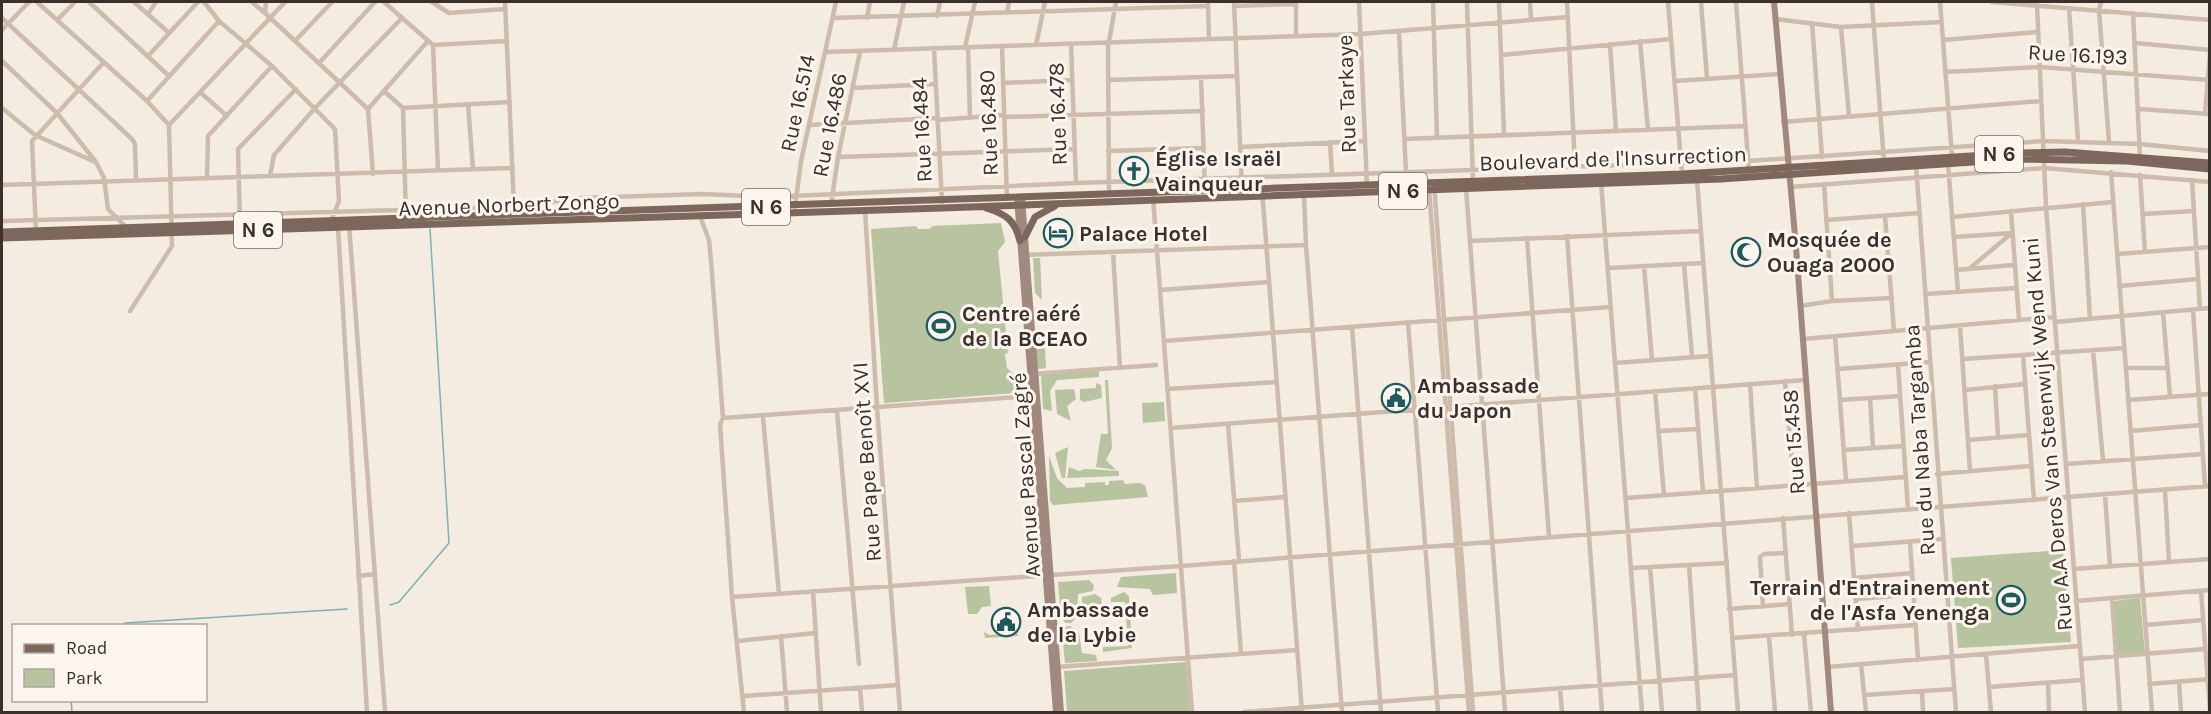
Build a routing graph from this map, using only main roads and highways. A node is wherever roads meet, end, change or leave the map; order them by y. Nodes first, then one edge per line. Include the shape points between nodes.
1 (1774, 2) edge
2 (2044, 155) junction
3 (1950, 159) junction
4 (2210, 163) edge
5 (2210, 169) edge
6 (1788, 172) junction
7 (1601, 179) junction
8 (1431, 186) junction
9 (1262, 192) junction
10 (1153, 196) junction
11 (1020, 202) junction
12 (1064, 203) junction
13 (942, 205) junction
14 (981, 206) junction
15 (795, 210) junction
16 (514, 219) junction
17 (335, 224) junction
18 (349, 224) junction
19 (173, 230) junction
20 (2, 232) edge
21 (2, 238) edge
22 (1023, 239) junction
23 (1033, 374) junction
24 (1048, 573) junction
25 (1055, 667) junction
26 (1056, 712) edge
27 (1061, 712) edge
28 (1831, 712) edge

1 - 6 main road, Rue 15.458
2 - 3 main road, Boulevard de l'Insurrection / N 6
2 - 3 main road, Boulevard de l'Insurrection / N 6
2 - 4 main road, Boulevard de l'Insurrection / N 6 via 2140,156
2 - 5 main road, Boulevard de l'Insurrection / N 6
3 - 6 main road, Boulevard de l'Insurrection / N 6
3 - 6 main road, Boulevard de l'Insurrection / N 6 via 1916,165
6 - 7 main road, Boulevard de l'Insurrection / N 6
6 - 7 main road, Boulevard de l'Insurrection / N 6 via 1697,180
6 - 28 main road, Rue 15.458
7 - 8 main road, Boulevard de l'Insurrection / N 6 via 1473,181
7 - 8 main road, Boulevard de l'Insurrection / N 6 via 1466,188
8 - 9 main road, Boulevard de l'Insurrection / N 6
8 - 9 main road, Boulevard de l'Insurrection / N 6 via 1304,194
9 - 10 main road, Boulevard de l'Insurrection / N 6
9 - 10 main road, Boulevard de l'Insurrection / N 6 via 1205,191
10 - 11 main road, Boulevard de l'Insurrection / N 6
10 - 12 main road, Boulevard de l'Insurrection / N 6
11 - 12 main road, Boulevard de l'Insurrection / N 6
11 - 13 main road, Avenue Norbert Zongo / N 6 via 1007,199
11 - 14 main road, Avenue Norbert Zongo / N 6
11 - 22 main road, Avenue Pascal Zagré
12 - 22 main road via 1038,214
13 - 14 main road, Avenue Norbert Zongo / N 6
13 - 15 main road, Avenue Norbert Zongo / N 6
13 - 15 main road, Avenue Norbert Zongo / N 6 via 831,205
14 - 22 main road via 1010,218
15 - 16 main road, Avenue Norbert Zongo / N 6
15 - 16 main road, Avenue Norbert Zongo / N 6
16 - 18 main road, Avenue Norbert Zongo / N 6
16 - 18 main road, Avenue Norbert Zongo / N 6 via 493,216
17 - 18 main road, Avenue Norbert Zongo / N 6
17 - 19 main road, Avenue Norbert Zongo / N 6
17 - 19 main road, Avenue Norbert Zongo / N 6 via 240,224
19 - 20 main road, Avenue Norbert Zongo / N 6
19 - 21 main road, Avenue Norbert Zongo / N 6
22 - 23 main road, Avenue Pascal Zagré
23 - 24 main road, Avenue Pascal Zagré
23 - 24 main road, Avenue Pascal Zagré
24 - 25 main road, Avenue Pascal Zagré
25 - 26 main road, Avenue Pascal Zagré
25 - 27 main road, Avenue Pascal Zagré

